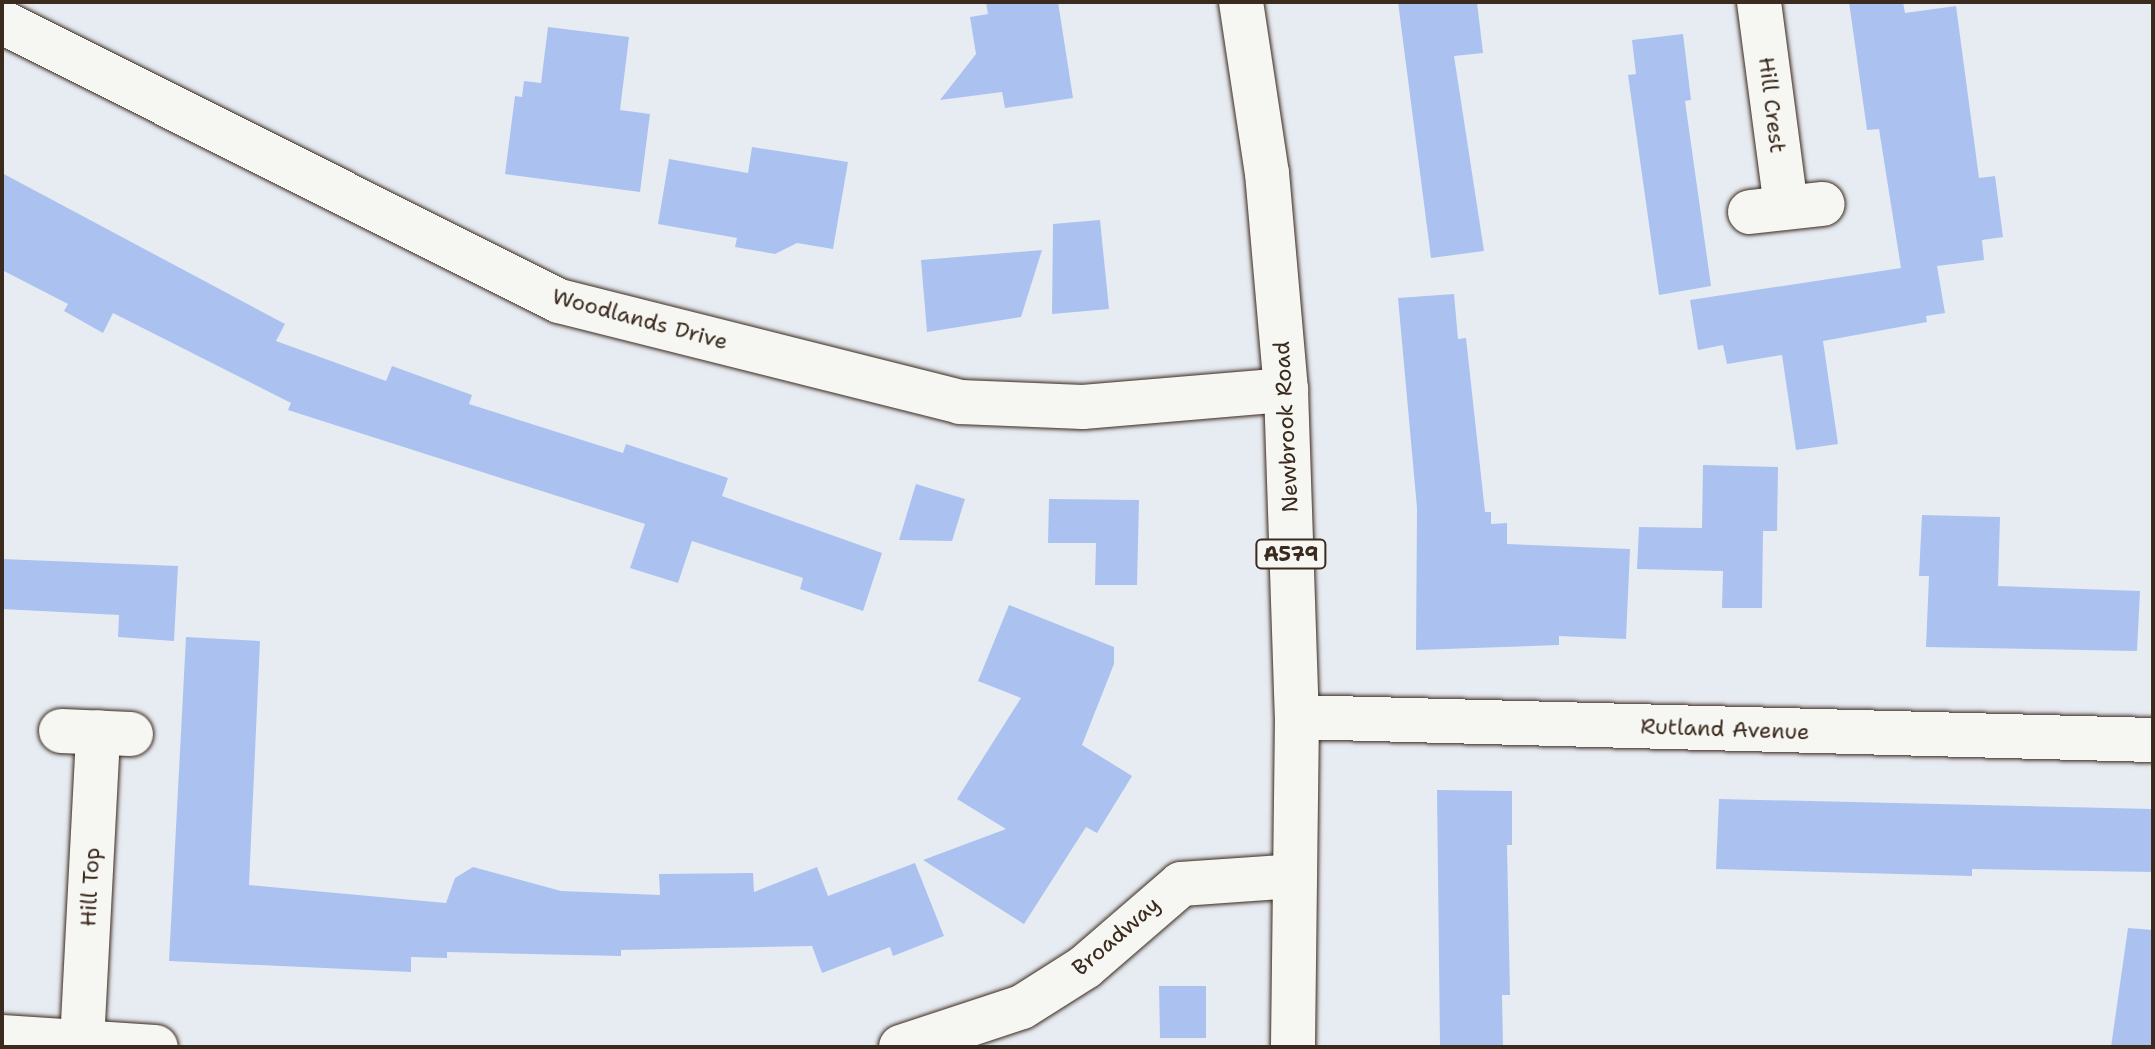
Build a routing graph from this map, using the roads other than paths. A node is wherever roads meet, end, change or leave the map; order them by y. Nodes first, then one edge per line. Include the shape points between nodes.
1 (1241, 2) edge
2 (1759, 2) edge
3 (2, 22) edge
4 (1786, 208) dead end
5 (1286, 390) junction
6 (1297, 717) junction
7 (97, 732) dead end
8 (2153, 740) edge
9 (1294, 876) junction
10 (2, 1037) edge
11 (82, 1042) junction
12 (156, 1047) edge
13 (901, 1047) edge
14 (1293, 1047) edge

1 - 5 main road, Newbrook Road / A579 via 1267,173
2 - 4 main road, Hill Crest
3 - 5 main road, Woodlands Drive via 559,301 960,402 1083,407
5 - 6 main road, Newbrook Road / A579
6 - 8 main road, Rutland Avenue
6 - 9 main road, Newbrook Road / A579
7 - 11 main road, Hill Top
9 - 13 main road, Broadway via 1181,884 1085,967 1022,1007
9 - 14 main road, Newbrook Road / A579
10 - 11 main road
11 - 12 main road

